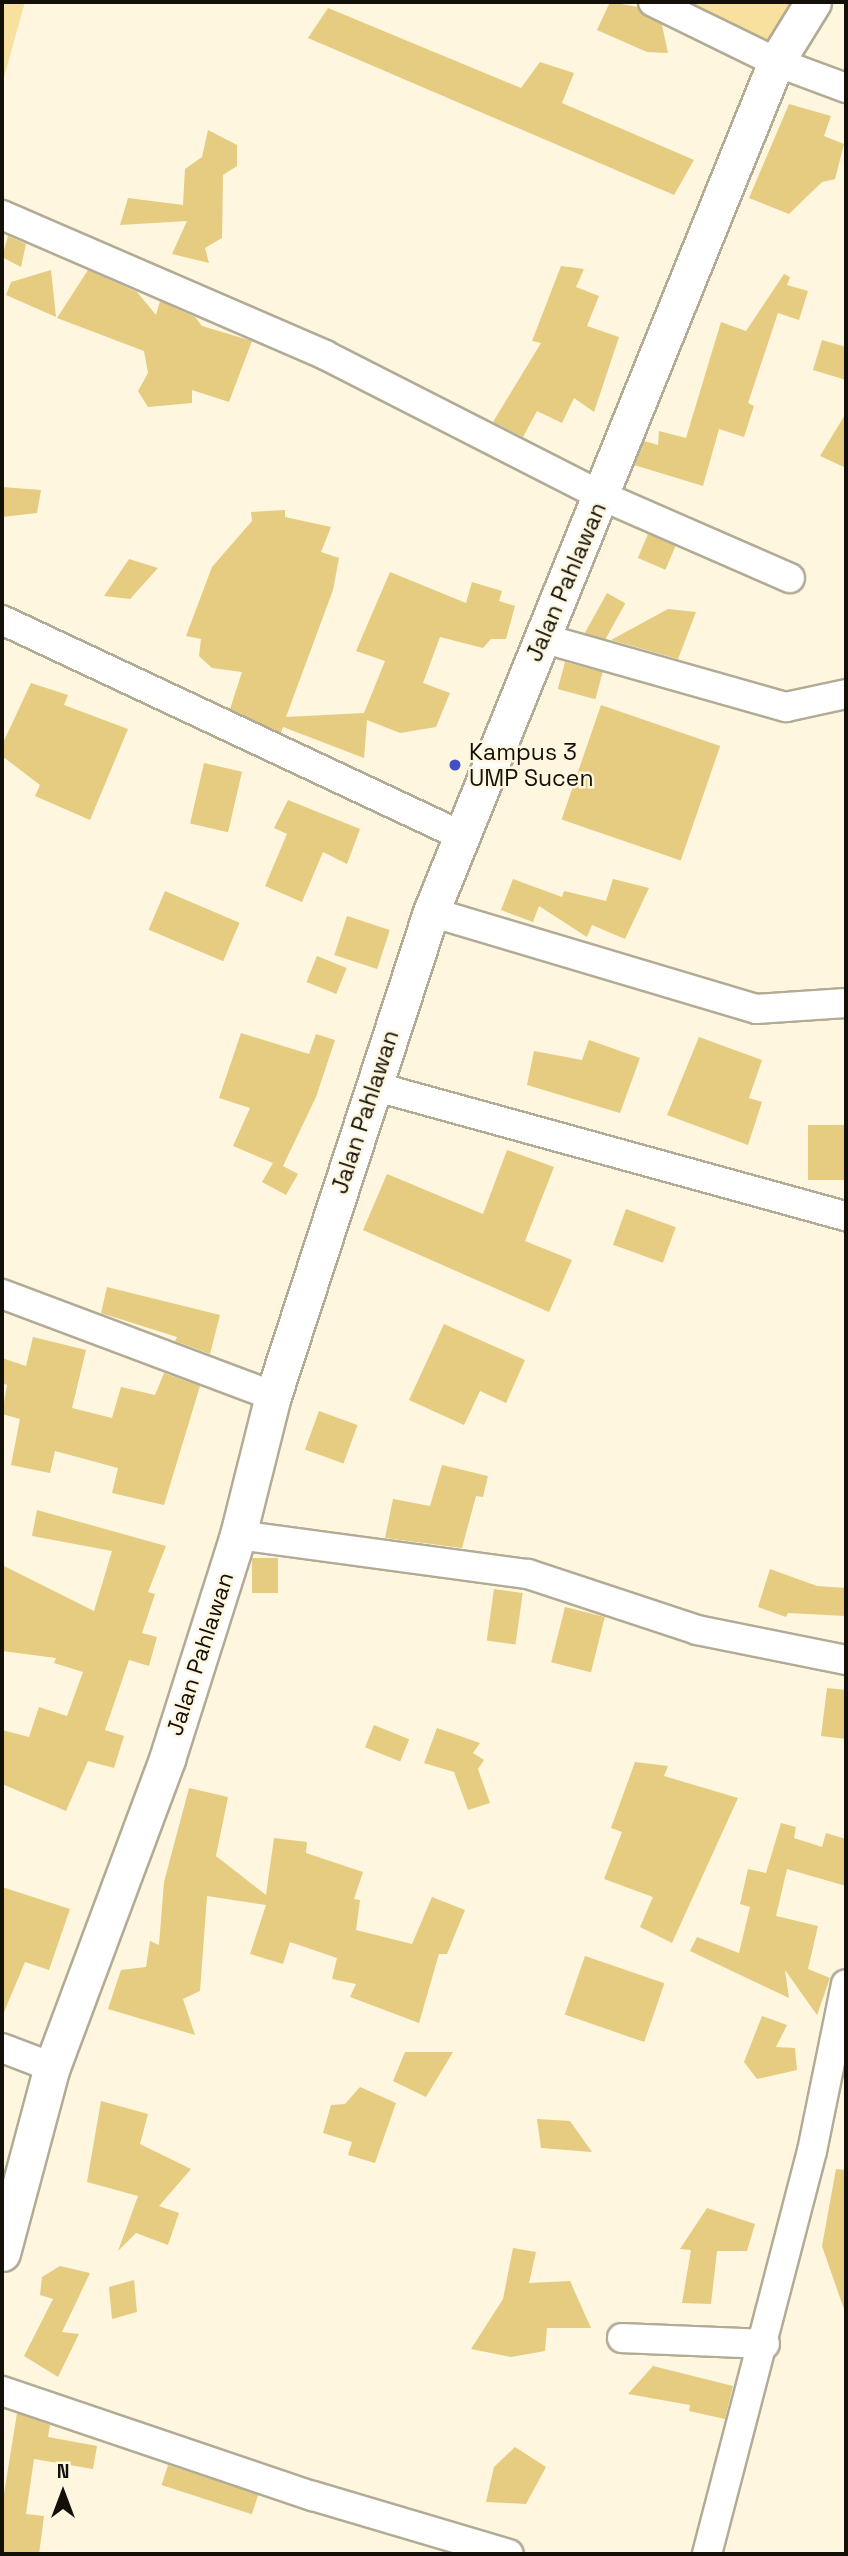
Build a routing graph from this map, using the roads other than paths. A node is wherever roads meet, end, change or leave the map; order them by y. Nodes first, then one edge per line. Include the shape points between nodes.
1 (653, 2) edge
2 (813, 2) edge
3 (776, 62) junction
4 (846, 88) edge
5 (2, 215) edge
6 (602, 496) junction
7 (790, 578) dead end
8 (2, 620) edge
9 (542, 638) junction
10 (846, 694) edge
11 (460, 835) junction
12 (431, 912) junction
13 (846, 1003) edge
14 (373, 1087) junction
15 (846, 1216) edge
16 (2, 1294) edge
17 (273, 1396) junction
18 (238, 1535) junction
19 (846, 1660) edge
20 (846, 1987) edge
21 (2, 2048) edge
22 (52, 2067) junction
23 (2, 2253) edge
24 (622, 2338) dead end
25 (765, 2344) junction
26 (2, 2391) edge
27 (509, 2554) edge
28 (707, 2554) edge

1 - 3 street
2 - 3 main road, Jalan Pahlawan
3 - 4 street
3 - 6 main road, Jalan Pahlawan
5 - 6 street via 325,355
6 - 7 street
6 - 9 main road, Jalan Pahlawan
8 - 11 street
9 - 10 street via 786,707
9 - 11 main road, Jalan Pahlawan
11 - 12 main road, Jalan Pahlawan
12 - 13 street via 756,1009
12 - 14 main road, Jalan Pahlawan
14 - 15 street
14 - 17 main road, Jalan Pahlawan
16 - 17 street
17 - 18 main road, Jalan Pahlawan
18 - 19 street via 528,1574 697,1630
18 - 22 main road, Jalan Pahlawan via 167,1759
20 - 25 street
21 - 22 street
22 - 23 main road, Jalan Pahlawan
24 - 25 street
25 - 28 street
26 - 27 street via 313,2496

